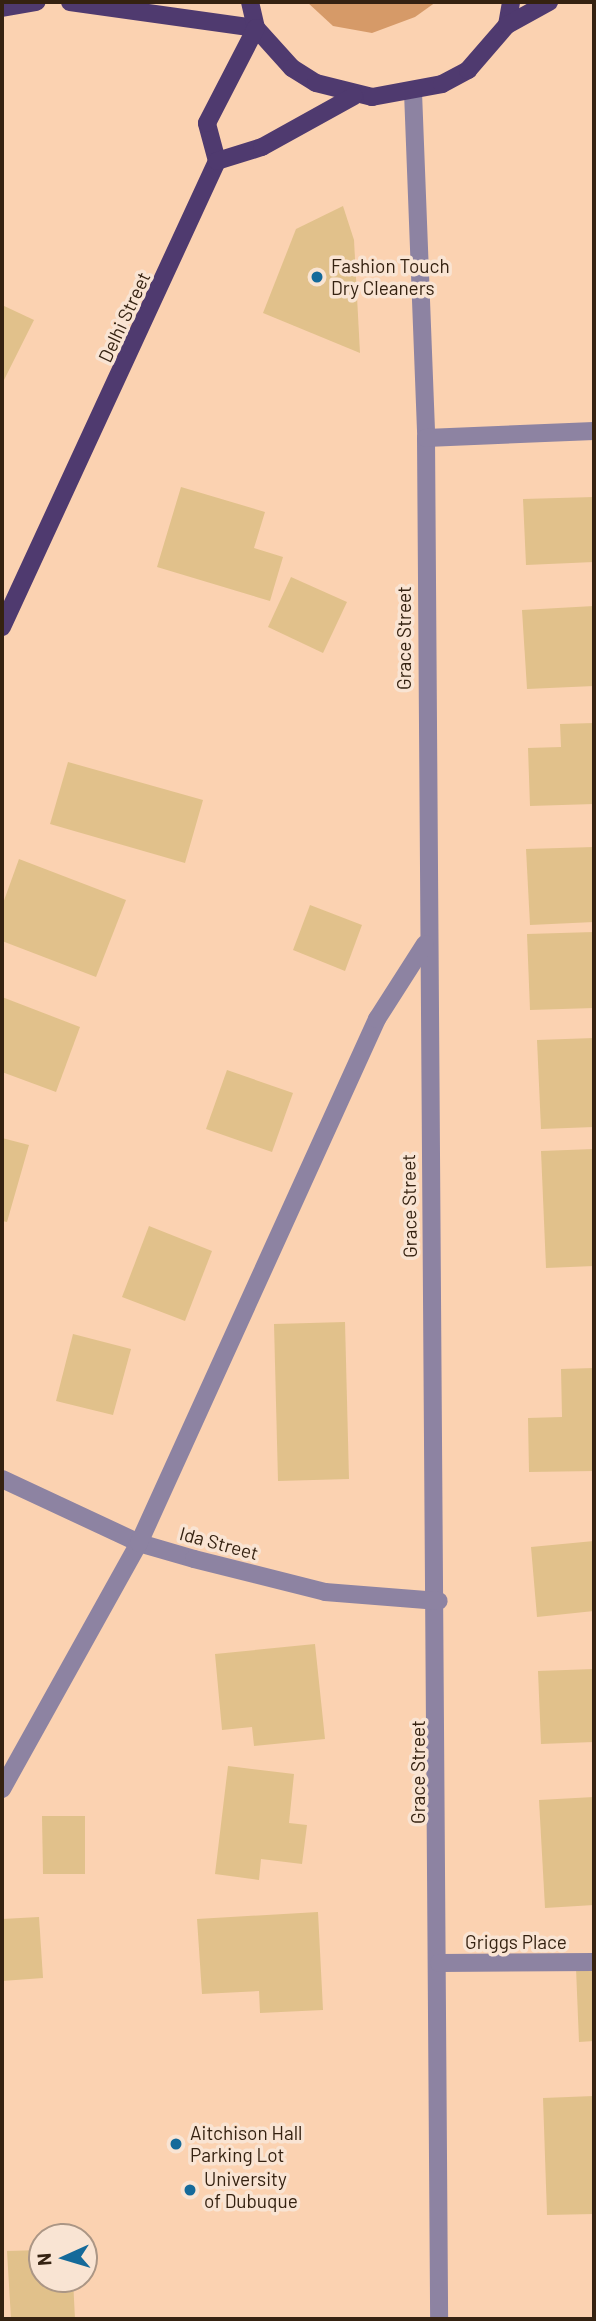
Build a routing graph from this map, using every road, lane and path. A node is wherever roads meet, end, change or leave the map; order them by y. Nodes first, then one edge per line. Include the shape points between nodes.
1 (36, 2) edge
2 (69, 2) edge
3 (250, 2) edge
4 (511, 2) edge
5 (549, 2) edge
6 (2, 8) edge
7 (507, 24) junction
8 (256, 28) junction
9 (413, 92) junction
10 (354, 96) junction
11 (217, 161) junction
12 (594, 431) edge
13 (426, 438) junction
14 (2, 627) edge
15 (425, 944) junction
16 (2, 1479) edge
17 (139, 1543) junction
18 (439, 1601) junction
19 (2, 1789) edge
20 (594, 1962) edge
21 (439, 1963) junction
22 (439, 2319) edge

1 - 6 main road
2 - 8 main road
3 - 8 main road
4 - 7 main road
5 - 7 main road
7 - 9 main road via 468,70
8 - 10 main road via 292,68
8 - 11 main road via 207,122
9 - 10 main road
9 - 13 street, Grace Street
10 - 11 main road via 262,147
11 - 14 main road, Delhi Street
12 - 13 street
13 - 15 street, Grace Street
15 - 17 street via 377,1020
15 - 18 street, Grace Street
16 - 17 street, Ida Street
17 - 18 street, Ida Street via 325,1592
17 - 19 street
18 - 21 street, Grace Street
20 - 21 street, Griggs Place
21 - 22 street, Grace Street

